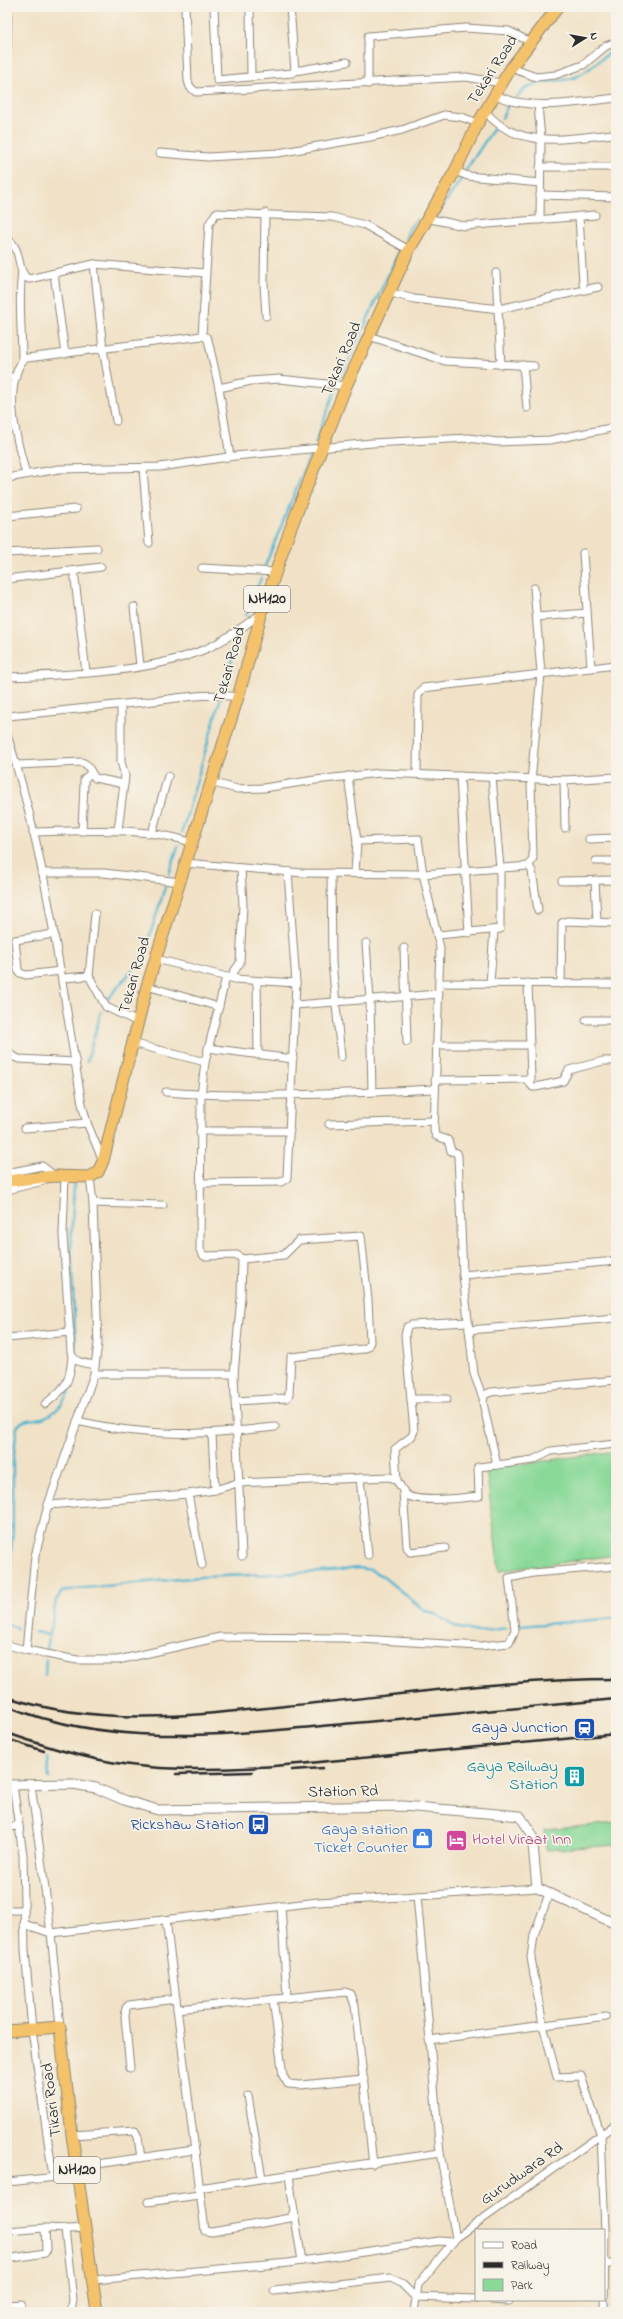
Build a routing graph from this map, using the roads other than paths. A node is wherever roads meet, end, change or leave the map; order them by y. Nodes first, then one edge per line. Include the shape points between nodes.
1 (8, 7) edge
2 (185, 7) edge
3 (214, 7) edge
4 (250, 7) edge
5 (290, 7) edge
6 (558, 7) edge
7 (530, 42) junction
8 (616, 42) edge
9 (7, 49) edge
10 (347, 62) dead end
11 (511, 68) junction
12 (295, 71) junction
13 (250, 76) junction
14 (501, 83) junction
15 (368, 84) junction
16 (495, 95) junction
17 (616, 98) edge
18 (538, 105) junction
19 (485, 112) junction
20 (478, 123) junction
21 (616, 134) edge
22 (541, 139) junction
23 (160, 152) dead end
24 (540, 167) junction
25 (616, 167) edge
26 (455, 171) junction
27 (540, 182) junction
28 (540, 195) junction
29 (616, 197) edge
30 (265, 213) junction
31 (596, 215) dead end
32 (579, 216) junction
33 (426, 218) junction
34 (540, 220) junction
35 (7, 239) edge
36 (409, 250) junction
37 (94, 264) junction
38 (22, 271) junction
39 (496, 273) dead end
40 (54, 274) junction
41 (205, 274) junction
42 (583, 284) dead end
43 (598, 287) dead end
44 (388, 292) junction
45 (499, 309) junction
46 (266, 316) dead end
47 (202, 336) junction
48 (369, 336) junction
49 (103, 349) junction
50 (65, 354) junction
51 (22, 361) junction
52 (501, 365) junction
53 (523, 365) junction
54 (534, 366) dead end
55 (7, 377) edge
56 (16, 377) junction
57 (346, 386) junction
58 (219, 388) junction
59 (527, 408) dead end
60 (116, 421) dead end
61 (616, 427) edge
62 (324, 446) junction
63 (230, 456) junction
64 (143, 468) junction
65 (26, 474) junction
66 (7, 478) edge
67 (76, 509) dead end
68 (7, 516) edge
69 (149, 543) dead end
70 (96, 548) dead end
71 (583, 553) dead end
72 (7, 554) edge
73 (102, 567) dead end
74 (202, 568) dead end
75 (74, 571) junction
76 (275, 572) junction
77 (7, 579) edge
78 (534, 588) dead end
79 (134, 607) dead end
80 (262, 612) junction
81 (587, 613) junction
82 (536, 617) junction
83 (616, 665) edge
84 (140, 666) junction
85 (591, 668) junction
86 (86, 672) junction
87 (541, 673) junction
88 (7, 677) edge
89 (238, 697) junction
90 (121, 705) junction
91 (7, 716) edge
92 (7, 735) edge
93 (17, 765) junction
94 (91, 773) junction
95 (417, 774) junction
96 (168, 776) dead end
97 (348, 776) junction
98 (460, 776) junction
99 (616, 777) edge
100 (492, 778) junction
101 (532, 779) junction
102 (564, 780) junction
103 (210, 782) junction
104 (124, 784) junction
105 (565, 828) dead end
106 (118, 830) junction
107 (82, 831) junction
108 (33, 832) junction
109 (152, 833) junction
110 (616, 838) edge
111 (589, 839) dead end
112 (358, 841) junction
113 (191, 842) junction
114 (596, 861) dead end
115 (616, 861) edge
116 (185, 863) junction
117 (529, 866) junction
118 (500, 868) junction
119 (241, 869) junction
120 (466, 870) junction
121 (288, 872) junction
122 (42, 873) junction
123 (331, 873) junction
124 (355, 873) junction
125 (423, 874) junction
126 (595, 880) junction
127 (616, 880) edge
128 (562, 881) dead end
129 (180, 882) junction
130 (538, 910) dead end
131 (95, 914) dead end
132 (597, 922) junction
133 (616, 922) edge
134 (494, 931) junction
135 (469, 933) junction
136 (54, 934) junction
137 (438, 935) junction
138 (366, 943) dead end
139 (404, 948) dead end
140 (156, 959) junction
141 (61, 971) junction
142 (89, 976) junction
143 (226, 977) junction
144 (62, 978) junction
145 (235, 979) junction
146 (258, 981) junction
147 (296, 983) junction
148 (439, 983) junction
149 (490, 983) junction
150 (528, 983) junction
151 (561, 984) junction
152 (616, 984) edge
153 (147, 986) junction
154 (439, 994) junction
155 (405, 997) junction
156 (370, 1000) junction
157 (337, 1002) junction
158 (294, 1005) junction
159 (219, 1007) junction
160 (586, 1020) dead end
161 (616, 1020) edge
162 (138, 1022) junction
163 (407, 1042) dead end
164 (132, 1043) junction
165 (436, 1045) junction
166 (529, 1045) junction
167 (208, 1048) junction
168 (7, 1049) edge
169 (258, 1055) junction
170 (341, 1057) dead end
171 (293, 1059) junction
172 (616, 1061) edge
173 (205, 1062) junction
174 (76, 1065) junction
175 (435, 1080) junction
176 (528, 1081) junction
177 (435, 1089) junction
178 (166, 1092) dead end
179 (372, 1092) junction
180 (201, 1095) junction
181 (291, 1096) junction
182 (433, 1121) junction
183 (87, 1123) junction
184 (329, 1124) dead end
185 (25, 1128) dead end
186 (200, 1131) junction
187 (290, 1131) junction
188 (103, 1161) junction
189 (7, 1173) edge
190 (60, 1176) junction
191 (90, 1177) junction
192 (7, 1181) edge
193 (200, 1183) junction
194 (7, 1190) edge
195 (93, 1203) junction
196 (163, 1205) dead end
197 (242, 1259) junction
198 (616, 1261) edge
199 (462, 1274) junction
200 (616, 1318) edge
201 (468, 1322) junction
202 (468, 1330) junction
203 (70, 1332) junction
204 (7, 1338) edge
205 (72, 1356) junction
206 (95, 1365) junction
207 (94, 1374) junction
208 (234, 1374) junction
209 (616, 1380) edge
210 (483, 1398) junction
211 (411, 1399) junction
212 (447, 1399) dead end
213 (235, 1400) junction
214 (45, 1404) dead end
215 (77, 1421) junction
216 (275, 1427) dead end
217 (236, 1431) junction
218 (212, 1434) junction
219 (616, 1444) edge
220 (497, 1465) junction
221 (360, 1478) junction
222 (397, 1481) junction
223 (237, 1483) junction
224 (215, 1490) junction
225 (403, 1491) junction
226 (188, 1494) junction
227 (48, 1505) junction
228 (445, 1548) dead end
229 (368, 1554) dead end
230 (242, 1556) dead end
231 (202, 1565) dead end
232 (616, 1566) edge
233 (7, 1645) edge
234 (26, 1650) junction
235 (10, 1785) edge
236 (31, 1785) junction
237 (19, 1826) junction
238 (7, 1827) edge
239 (537, 1888) junction
240 (549, 1894) junction
241 (417, 1896) junction
242 (281, 1906) junction
243 (7, 1910) edge
244 (24, 1910) junction
245 (166, 1920) junction
246 (24, 1924) junction
247 (616, 1924) edge
248 (51, 1933) junction
249 (287, 1997) junction
250 (176, 1999) junction
251 (273, 1999) junction
252 (177, 2009) junction
253 (606, 2017) dead end
254 (543, 2025) junction
255 (60, 2027) junction
256 (32, 2030) junction
257 (7, 2031) edge
258 (429, 2040) junction
259 (130, 2068) dead end
260 (364, 2079) junction
261 (248, 2096) dead end
262 (616, 2124) edge
263 (72, 2135) junction
264 (601, 2135) junction
265 (194, 2150) junction
266 (440, 2153) junction
267 (141, 2158) junction
268 (373, 2164) junction
269 (77, 2171) junction
270 (289, 2175) junction
271 (53, 2176) junction
272 (262, 2178) junction
273 (7, 2182) edge
274 (199, 2192) junction
275 (148, 2202) dead end
276 (294, 2212) junction
277 (45, 2228) junction
278 (86, 2228) junction
279 (65, 2229) junction
280 (604, 2229) edge
281 (7, 2231) edge
282 (454, 2240) junction
283 (7, 2259) edge
284 (302, 2261) junction
285 (616, 2264) edge
286 (605, 2267) edge
287 (93, 2280) junction
288 (274, 2290) dead end
289 (415, 2297) junction
290 (475, 2299) edge
291 (604, 2301) edge
292 (21, 2304) dead end
293 (7, 2305) edge
294 (71, 2312) edge
295 (97, 2312) edge
296 (414, 2312) edge
297 (604, 2312) edge

1 - 9 street
2 - 15 street via 188,81 196,92
3 - 13 street via 217,80
4 - 13 street
5 - 12 street
6 - 7 highway, Tekari Road / NH120
7 - 11 highway, Tekari Road / NH120
7 - 15 street via 509,31 466,28 368,36
8 - 11 street via 606,46 583,65 555,75 536,77
10 - 12 street
11 - 14 highway, Tekari Road / NH120
12 - 13 street
14 - 15 street via 466,77
14 - 16 highway, Tekari Road / NH120
16 - 18 street via 518,104
16 - 19 highway, Tekari Road / NH120
17 - 18 street
18 - 22 street
19 - 20 highway, Tekari Road / NH120
19 - 22 street via 501,129 512,134
20 - 23 street via 444,115 376,136 278,153 208,157
20 - 26 highway, Tekari Road / NH120
21 - 22 street
22 - 24 street
24 - 25 street
24 - 27 street
26 - 27 street via 468,176
26 - 33 highway, Tekari Road / NH120
27 - 28 street
28 - 29 street
28 - 34 street
30 - 36 street via 349,220 365,225
30 - 41 street via 224,212 214,215 209,224
30 - 46 street
31 - 32 street
32 - 34 street
32 - 42 street
33 - 34 street via 464,226
33 - 36 highway, Tekari Road / NH120
35 - 38 street via 17,251
36 - 44 highway, Tekari Road / NH120
37 - 40 street
37 - 41 street
37 - 49 street
38 - 40 street via 29,279
38 - 51 street via 19,304 22,322
39 - 45 street
40 - 50 street
41 - 47 street
43 - 45 street
44 - 45 street via 414,299
44 - 48 highway, Tekari Road / NH120
45 - 52 street
47 - 49 street
47 - 58 street via 208,338
48 - 52 street via 446,361
48 - 57 highway, Tekari Road / NH120
49 - 50 street
49 - 60 street
50 - 51 street via 27,358
51 - 56 street
52 - 53 street
53 - 54 street
53 - 59 street
55 - 56 street
56 - 65 street via 13,423
57 - 58 street via 279,379 251,381
57 - 62 highway, Tekari Road / NH120
58 - 63 street
61 - 62 street via 550,440 497,442 469,438
62 - 63 street
62 - 76 highway, Tekari Road / NH120
63 - 64 street
64 - 65 street via 59,469
64 - 69 street
65 - 66 street
67 - 68 street
70 - 72 street
71 - 81 street
73 - 75 street
74 - 76 street
75 - 77 street
75 - 86 street
76 - 80 highway, Tekari Road / NH120
78 - 82 street
79 - 84 street
80 - 84 street via 205,650 181,658
80 - 89 highway, Tekari Road / NH120
81 - 82 street
81 - 85 street
82 - 87 street
83 - 85 street
84 - 86 street
85 - 87 street
86 - 88 street
87 - 95 street via 422,688 418,695
87 - 101 street
89 - 90 street via 218,694
89 - 103 highway, Tekari Road / NH120
90 - 91 street
90 - 104 street
92 - 93 street
93 - 94 street via 82,762
93 - 108 street
94 - 104 street via 97,779
94 - 107 street via 84,783
95 - 97 street via 380,773
95 - 98 street
96 - 109 street
97 - 103 street via 264,788 237,789
97 - 112 street
98 - 100 street
98 - 120 street
99 - 102 street
100 - 101 street
100 - 118 street
101 - 102 street
101 - 117 street via 533,858
102 - 105 street
103 - 113 highway, Tekari Road / NH120
104 - 106 street
106 - 107 street
106 - 109 street
107 - 108 street
108 - 122 street
109 - 113 street
110 - 111 street
112 - 124 street
112 - 125 street via 418,839
113 - 116 highway, Tekari Road / NH120
114 - 115 street
116 - 119 street
116 - 129 highway, Tekari Road / NH120
117 - 118 street
117 - 130 street via 532,870
118 - 120 street
118 - 134 street via 500,926 499,930
119 - 121 street
119 - 145 street via 243,905 240,963 233,973
120 - 125 street
120 - 135 street
121 - 123 street
121 - 147 street
122 - 129 street via 104,873
122 - 136 street
123 - 124 street
123 - 157 street via 332,962
124 - 125 street
125 - 137 street
126 - 127 street
126 - 128 street
126 - 132 street
129 - 140 highway, Tekari Road / NH120
131 - 142 street
132 - 133 street
132 - 151 street via 562,923
134 - 135 street
134 - 149 street
135 - 137 street
136 - 141 street
136 - 141 street via 15,940 18,970 26,975
137 - 148 street
138 - 156 street
139 - 155 street
140 - 143 street
140 - 153 highway, Tekari Road / NH120
141 - 144 street
142 - 144 street
142 - 162 street via 106,1007
143 - 145 street
143 - 159 street
144 - 174 street
145 - 146 street
146 - 147 street
146 - 169 street
147 - 158 street
148 - 149 street
148 - 154 street
149 - 150 street
150 - 151 street
150 - 166 street
151 - 152 street
153 - 159 street
153 - 162 highway, Tekari Road / NH120
154 - 155 street
154 - 165 street
155 - 156 street
155 - 163 street
156 - 157 street
156 - 179 street
157 - 158 street
157 - 170 street
158 - 171 street
159 - 167 street
160 - 161 street
162 - 164 highway, Tekari Road / NH120
164 - 173 street
164 - 188 highway, Tekari Road / NH120
165 - 166 street
165 - 175 street
166 - 176 street via 532,1076
167 - 169 street
167 - 173 street
168 - 174 street via 12,1056 19,1059
169 - 171 street
171 - 181 street
172 - 176 street via 603,1061 569,1070 563,1081 533,1087
173 - 180 street
174 - 183 street
175 - 176 street
175 - 177 street
177 - 179 street
177 - 182 street
178 - 180 street
179 - 181 street
180 - 181 street
180 - 186 street
181 - 187 street
182 - 184 street
182 - 199 street via 436,1136 448,1140 451,1151 458,1156
183 - 185 street
183 - 188 street
186 - 187 street
186 - 193 street
187 - 193 street via 286,1181
188 - 191 highway, Tekari Road / NH120 via 98,1172
189 - 190 street via 42,1166
190 - 191 highway
190 - 192 highway
190 - 194 street
190 - 203 street
191 - 195 street
193 - 197 street via 200,1253 207,1257 239,1256
195 - 196 street
195 - 206 street via 98,1343
197 - 208 street
197 - 213 street via 284,1255 299,1240 361,1236 370,1342 366,1348 291,1357 287,1398
198 - 199 street
199 - 201 street
200 - 202 street
201 - 202 street
201 - 211 street via 411,1325 407,1328 405,1335
202 - 210 street via 474,1374
203 - 204 street
203 - 205 street
205 - 206 street via 78,1361
205 - 214 street via 68,1382 64,1389
206 - 207 street
207 - 208 street
207 - 215 street
208 - 213 street
209 - 210 street via 491,1392
210 - 220 street
211 - 212 street
211 - 222 street via 414,1431 412,1436 396,1449
213 - 217 street
215 - 218 street via 131,1432
215 - 227 street
216 - 217 street
217 - 218 street
217 - 223 street
218 - 224 street
219 - 220 street via 551,1451 533,1460
220 - 225 street via 478,1467 479,1496 414,1498
221 - 222 street via 390,1477
221 - 223 street
221 - 229 street
222 - 225 street
223 - 224 street
223 - 230 street
224 - 226 street
225 - 228 street via 407,1547 410,1552
226 - 227 street
226 - 231 street
227 - 234 street via 35,1556
232 - 234 street via 533,1573 509,1578 515,1630 509,1643 481,1646 343,1638 220,1636 118,1660 77,1660
233 - 234 street
235 - 236 street, Station Rd
235 - 237 street
236 - 239 street, Station Rd via 73,1784 96,1788 158,1810 403,1806 520,1816 532,1834
236 - 248 street
237 - 238 street
237 - 244 street
239 - 240 street
239 - 241 street
240 - 247 street
240 - 254 street via 534,1935 531,1958
241 - 242 street
241 - 258 street
242 - 245 street
242 - 249 street
243 - 244 street
244 - 246 street
245 - 248 street
245 - 250 street
246 - 248 street
246 - 256 street
248 - 255 street
249 - 251 street
249 - 260 street via 346,1992 351,1994 355,2006
250 - 252 street
250 - 259 street via 130,2005 126,2008 124,2017
251 - 252 street
251 - 260 street via 283,2076 288,2084
252 - 265 street
253 - 254 street
254 - 258 street
254 - 264 street via 557,2077 581,2076
255 - 256 highway
255 - 263 highway, Tikari Road / NH120
256 - 257 highway
256 - 271 street
258 - 266 street
260 - 268 street
261 - 272 street
262 - 264 street, Gurudwara Rd
263 - 267 street via 135,2131
263 - 269 highway, Tikari Road / NH120
264 - 280 street
264 - 282 street, Gurudwara Rd
265 - 267 street
265 - 274 street
266 - 268 street
266 - 282 street
267 - 269 street
268 - 270 street
269 - 271 street
269 - 278 highway, Tikari Road / NH120
270 - 272 street
270 - 276 street
271 - 273 street
272 - 274 street
274 - 275 street
274 - 276 street via 204,2228 208,2232 284,2220 290,2218
276 - 284 street
277 - 279 street
277 - 281 street
277 - 283 street via 45,2253
278 - 279 street
278 - 287 highway, Tikari Road / NH120
279 - 294 street via 73,2300
282 - 284 street
282 - 289 street, Gurudwara Rd via 422,2279
284 - 287 street
285 - 286 street
287 - 295 highway, Tikari Road / NH120
288 - 289 street via 391,2278 401,2283
289 - 290 street
289 - 296 street, Gurudwara Rd
291 - 297 street
292 - 293 street

